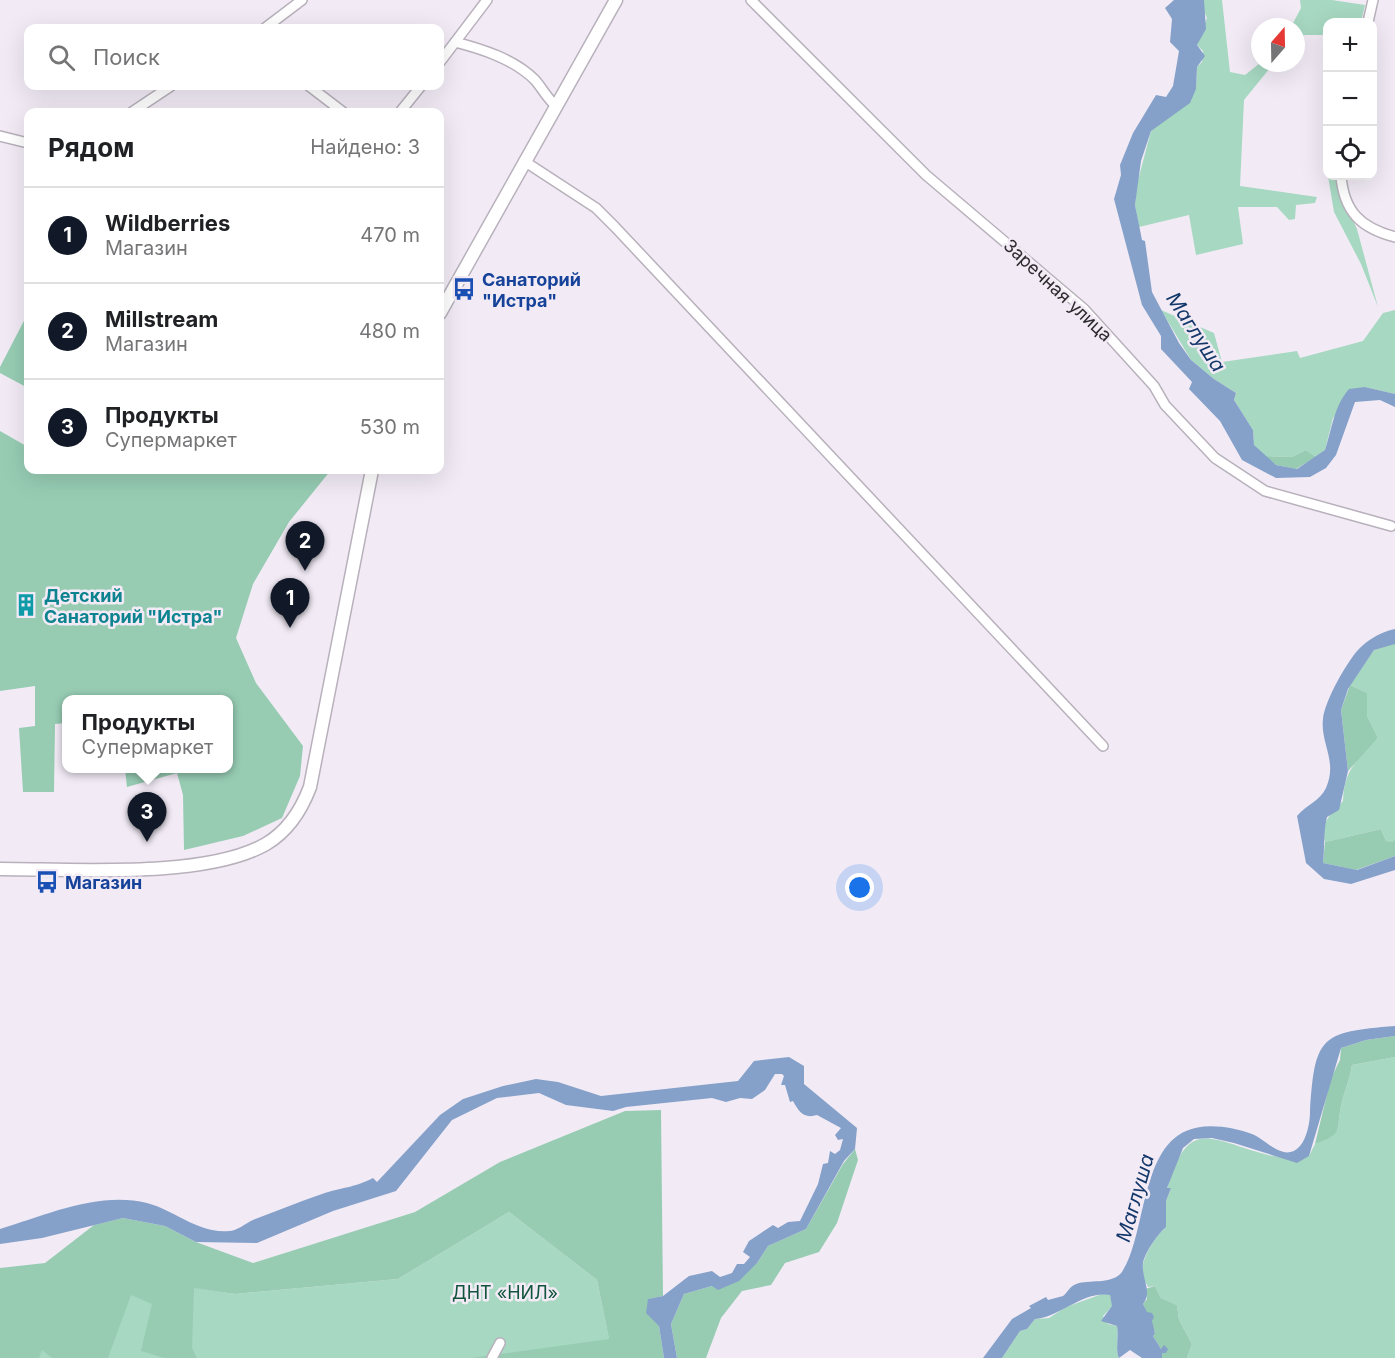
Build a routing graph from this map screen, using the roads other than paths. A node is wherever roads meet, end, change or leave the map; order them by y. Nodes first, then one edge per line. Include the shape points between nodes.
1 (302, 0) edge
2 (487, 0) edge
3 (616, 0) edge
4 (752, 0) edge
5 (1373, 0) edge
6 (1369, 18) edge
7 (270, 24) edge
8 (455, 42) junction
9 (444, 57) edge
10 (165, 90) edge
11 (314, 90) edge
12 (418, 90) edge
13 (555, 105) junction
14 (138, 108) edge
15 (338, 108) edge
16 (403, 108) edge
17 (0, 136) edge
18 (24, 142) edge
19 (524, 161) junction
20 (1341, 180) edge
21 (1395, 237) edge
22 (444, 306) edge
23 (371, 474) edge
24 (1391, 526) dead end
25 (1103, 746) dead end
26 (0, 869) edge
27 (500, 1343) dead end
28 (492, 1358) edge

1 - 7 street
2 - 8 street
3 - 13 main road
4 - 24 street, Заречная улица via 926,175 1084,309 1215,458 1265,491
5 - 6 street
8 - 9 street
8 - 13 street via 509,62 534,80
10 - 14 street
11 - 15 street
12 - 16 street
13 - 19 main road
17 - 18 street
19 - 22 main road
19 - 25 street via 596,208 615,227
20 - 21 street via 1352,213 1372,231
23 - 26 main road via 310,787 304,804 284,830 246,853 167,868
27 - 28 street

